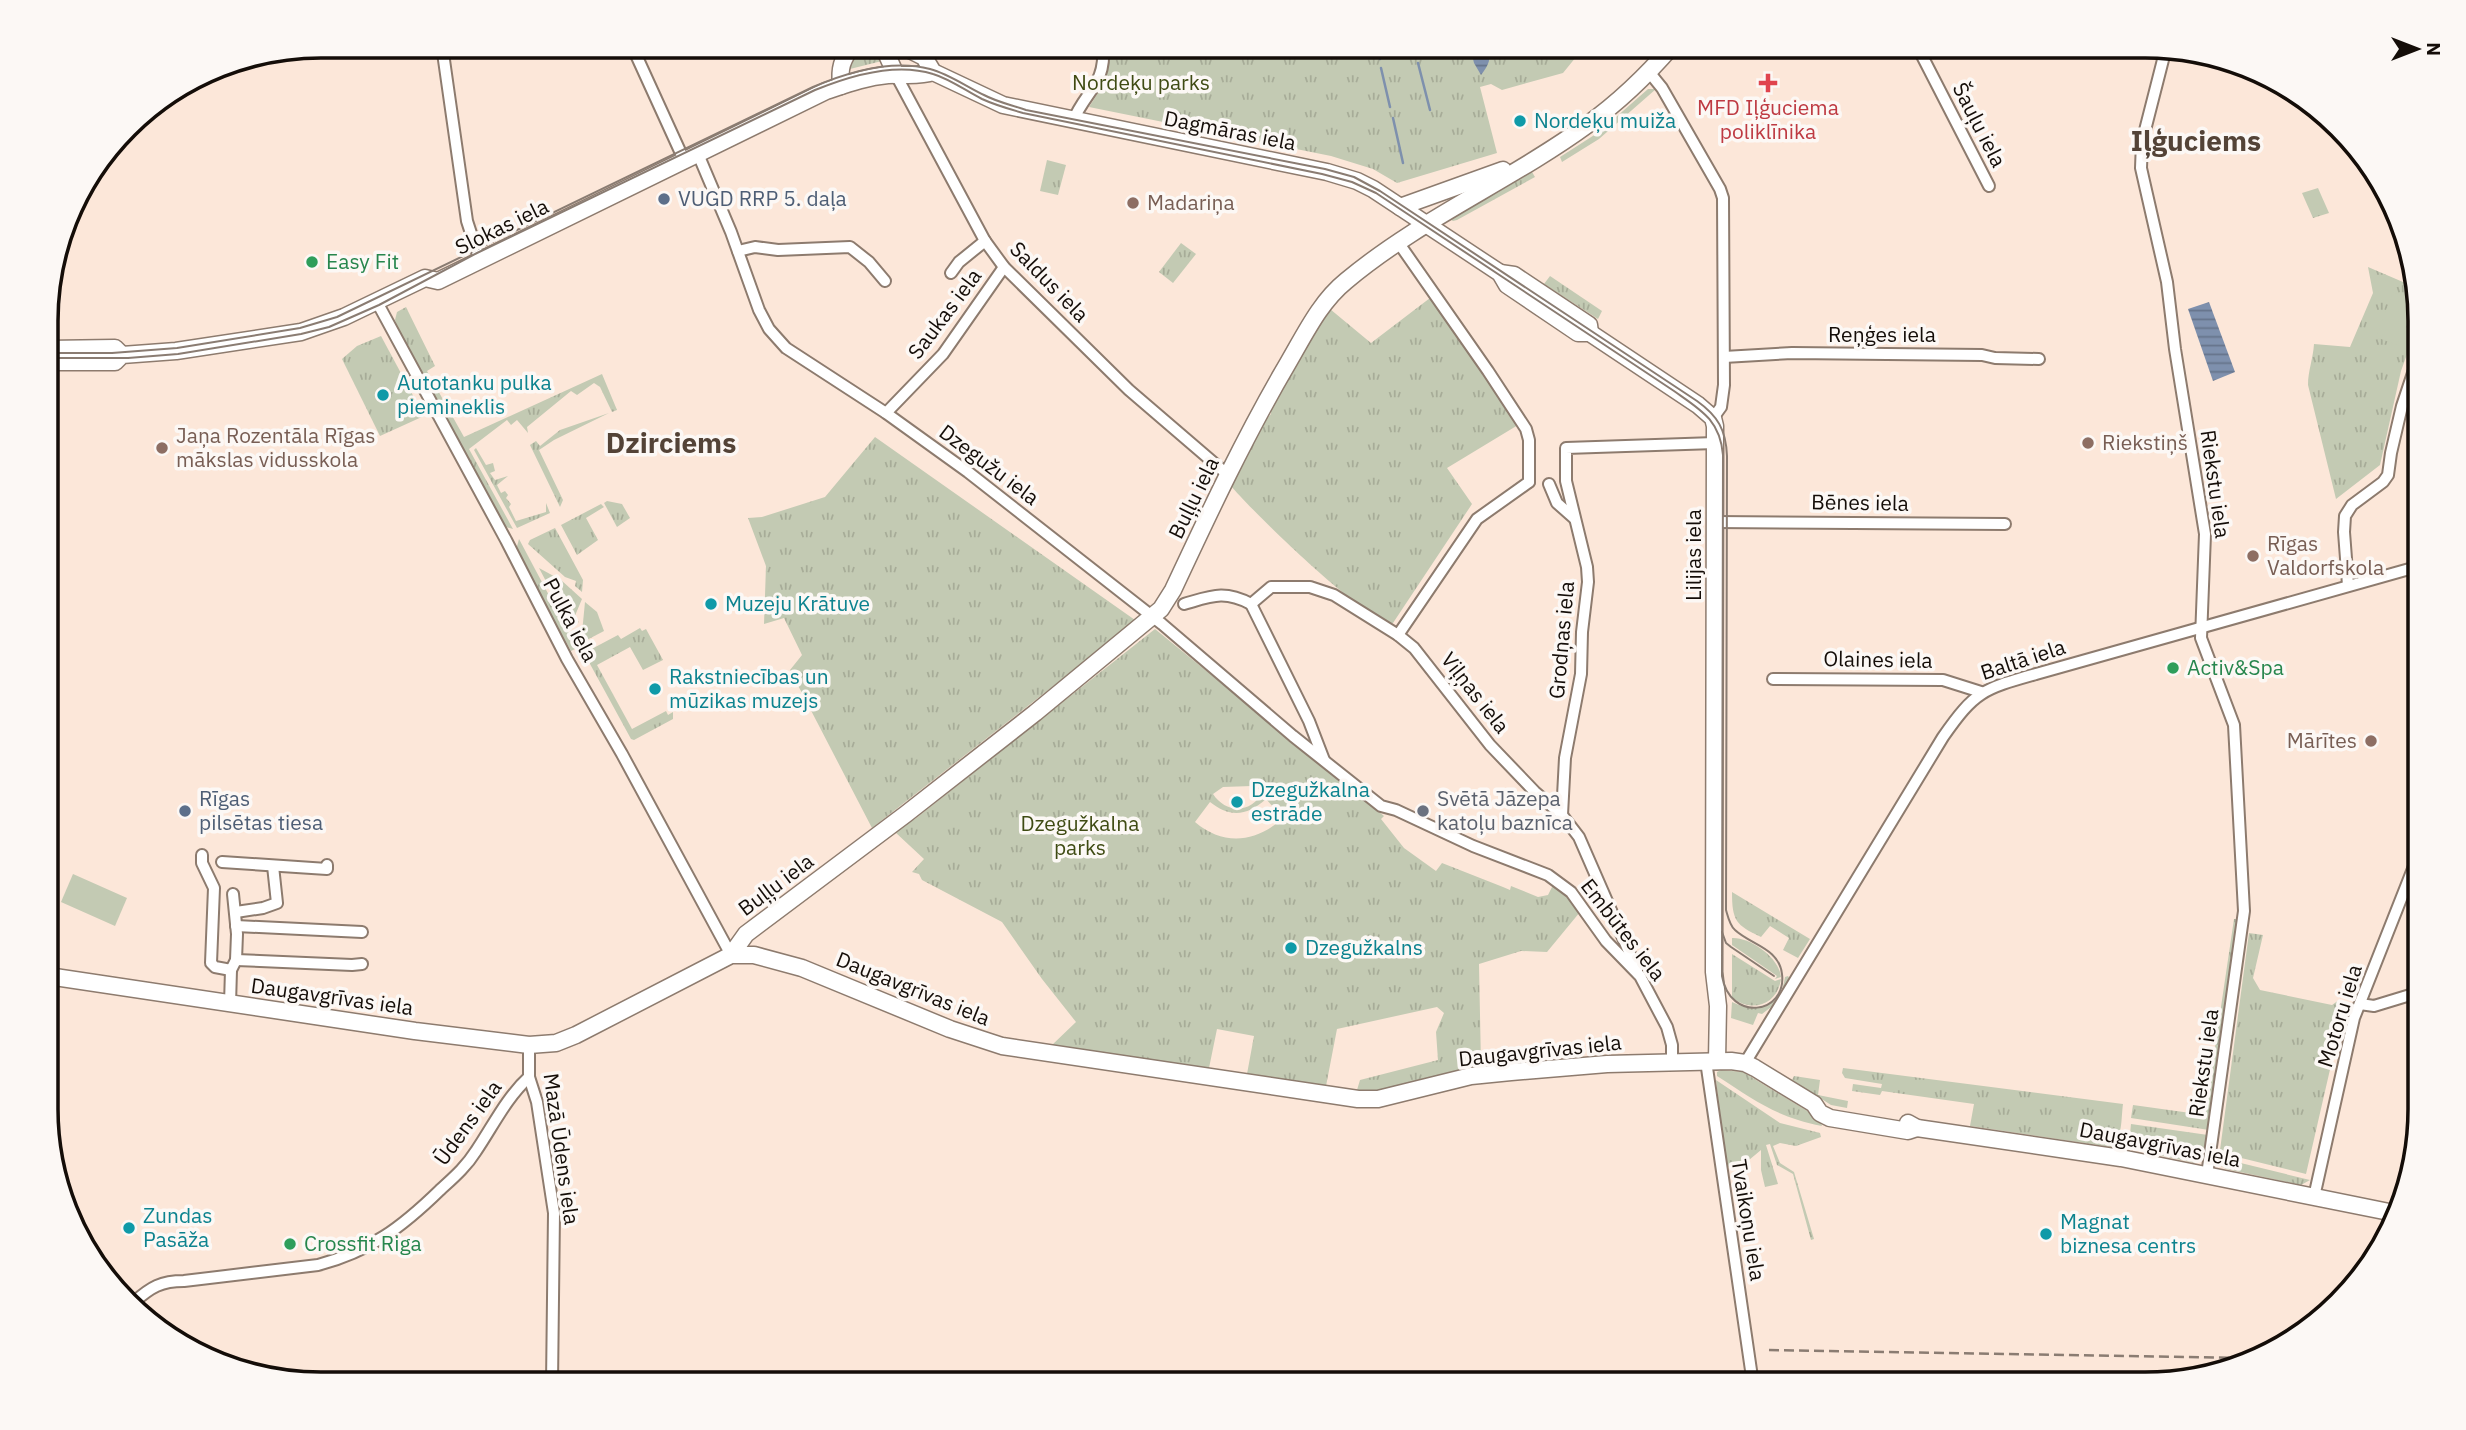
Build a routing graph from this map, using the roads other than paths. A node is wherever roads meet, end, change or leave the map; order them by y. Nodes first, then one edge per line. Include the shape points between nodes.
1 (444, 58) edge
2 (638, 58) edge
3 (843, 58) edge
4 (888, 58) edge
5 (925, 58) edge
6 (1103, 58) edge
7 (1661, 58) edge
8 (1923, 58) edge
9 (2163, 58) edge
10 (933, 72) junction
11 (1648, 72) junction
12 (896, 75) junction
13 (841, 86) junction
14 (1073, 121) junction
15 (691, 157) junction
16 (1531, 162) junction
17 (1989, 186) dead end
18 (1400, 207) junction
19 (1426, 224) junction
20 (985, 241) junction
21 (1398, 242) junction
22 (738, 251) junction
23 (480, 261) junction
24 (1004, 267) junction
25 (951, 273) dead end
26 (885, 281) dead end
27 (377, 302) junction
28 (58, 349) edge
29 (122, 355) junction
30 (1724, 357) junction
31 (2039, 359) dead end
32 (58, 362) edge
33 (2408, 388) edge
34 (887, 413) junction
35 (1713, 418) junction
36 (1715, 443) junction
37 (1228, 475) junction
38 (1566, 481) junction
39 (1529, 482) junction
40 (1549, 484) junction
41 (1574, 518) junction
42 (1715, 522) junction
43 (2005, 524) dead end
44 (2408, 569) edge
45 (2348, 585) junction
46 (1184, 604) dead end
47 (1251, 604) junction
48 (1153, 617) junction
49 (2201, 628) junction
50 (1398, 635) junction
51 (1773, 678) dead end
52 (1981, 692) junction
53 (1325, 762) junction
54 (1562, 815) junction
55 (202, 855) dead end
56 (222, 862) dead end
57 (327, 865) dead end
58 (274, 866) junction
59 (2408, 882) edge
60 (233, 894) dead end
61 (263, 908) junction
62 (236, 912) junction
63 (236, 926) junction
64 (263, 927) junction
65 (362, 932) dead end
66 (731, 955) junction
67 (362, 964) dead end
68 (233, 965) junction
69 (1640, 976) junction
70 (58, 978) edge
71 (2408, 996) edge
72 (230, 1004) junction
73 (2360, 1004) junction
74 (529, 1045) junction
75 (1672, 1061) junction
76 (1712, 1061) junction
77 (1745, 1063) junction
78 (529, 1077) junction
79 (2207, 1175) junction
80 (2314, 1197) junction
81 (2387, 1212) edge
82 (138, 1298) edge
83 (552, 1372) edge
84 (1752, 1372) edge

1 - 23 street via 467,221
2 - 15 street, Dzegužu iela
3 - 13 street
4 - 12 street
5 - 10 street, Dagmāras iela
6 - 14 street via 1098,82
7 - 11 street, Buļļu iela
8 - 17 street, Šauļu iela
9 - 49 street, Riekstu iela via 2142,142 2141,169 2167,282 2205,534
10 - 12 street
10 - 14 street, Dagmāras iela via 1003,105
11 - 16 street, Buļļu iela via 1588,124
11 - 30 street, Lilijas iela via 1662,88 1723,198
12 - 13 street
12 - 20 street, Saldus iela
13 - 15 street, Slokas iela
14 - 18 street, Dagmāras iela via 1340,175
15 - 22 street, Dzegužu iela
15 - 23 street, Slokas iela
16 - 18 street
16 - 19 street, Buļļu iela
18 - 19 street, Dagmāras iela
19 - 21 street, Buļļu iela
19 - 35 street, Dagmāras iela via 1500,273 1507,285 1577,333 1590,333
20 - 24 street, Saldus iela
20 - 25 street
21 - 37 street, Buļļu iela via 1326,301 1263,405
21 - 39 street via 1525,429
22 - 26 street via 850,247
22 - 34 street, Dzegužu iela via 760,310 777,339
23 - 27 street, Slokas iela via 438,281 425,278
24 - 34 street, Saukas iela via 943,355
24 - 37 street, Saldus iela via 1129,390
27 - 29 street, Slokas iela via 301,331
27 - 66 street, Pulka iela
28 - 29 street, Slokas iela via 115,348
29 - 32 street, Slokas iela via 115,362
30 - 31 street, Reņģes iela via 1792,353
30 - 35 street, Lilijas iela via 1723,398
33 - 45 street via 2388,475 2351,505 2345,516
34 - 48 street, Dzegužu iela
35 - 36 street, Lilijas iela
36 - 38 street via 1566,448
36 - 42 street, Lilijas iela
37 - 48 street, Buļļu iela via 1173,590
38 - 40 street
38 - 41 street
39 - 40 street
39 - 50 street via 1477,519
40 - 41 street, Grodņas iela via 1557,503
41 - 54 street, Grodņas iela via 1588,582
42 - 43 street, Bēnes iela
42 - 76 street, Lilijas iela via 1714,972 1718,1006
44 - 45 street, Baltā iela
45 - 49 street, Baltā iela
46 - 47 street via 1227,594
47 - 50 street, Viļņas iela via 1271,587 1310,587 1334,595
47 - 53 street
48 - 53 street, Dzegužu iela
48 - 66 street, Buļļu iela via 746,934
49 - 52 street, Baltā iela
49 - 79 street, Riekstu iela via 2203,647 2234,726 2244,911
50 - 54 street, Viļņas iela via 1426,663 1490,745
51 - 52 street, Olaines iela via 1943,680
52 - 77 street, Baltā iela via 1962,709 1943,737
53 - 69 street, Embūtes iela via 1381,806 1562,884
54 - 69 street, Viļņas iela via 1591,861
55 - 68 street via 214,888 211,963 215,967
56 - 58 street
57 - 58 street via 327,869
58 - 61 street via 277,903
59 - 73 street, Motoru iela
60 - 62 street
61 - 62 street
61 - 64 street
62 - 63 street
63 - 64 street
63 - 68 street
64 - 65 street
66 - 74 street, Daugavgrīvas iela via 576,1035 556,1043
66 - 75 street, Daugavgrīvas iela via 802,968 1002,1046 1358,1099 1378,1100 1471,1076
67 - 68 street
68 - 72 street
69 - 75 street, Embūtes iela via 1667,1027
70 - 72 street, Daugavgrīvas iela
71 - 73 street via 2374,1006
72 - 74 street, Daugavgrīvas iela
73 - 80 street, Motoru iela
74 - 78 street, Mazā Ūdens iela
75 - 76 street, Daugavgrīvas iela
76 - 77 street, Daugavgrīvas iela
76 - 84 street, Tvaikoņu iela
77 - 79 street, Daugavgrīvas iela via 1814,1104 1820,1113 1847,1123 2097,1153
78 - 82 street, Ūdens iela via 506,1103 466,1166 405,1223 372,1245 318,1265 169,1281 150,1287
78 - 83 street, Mazā Ūdens iela via 554,1213
79 - 80 street, Daugavgrīvas iela
80 - 81 street, Daugavgrīvas iela

